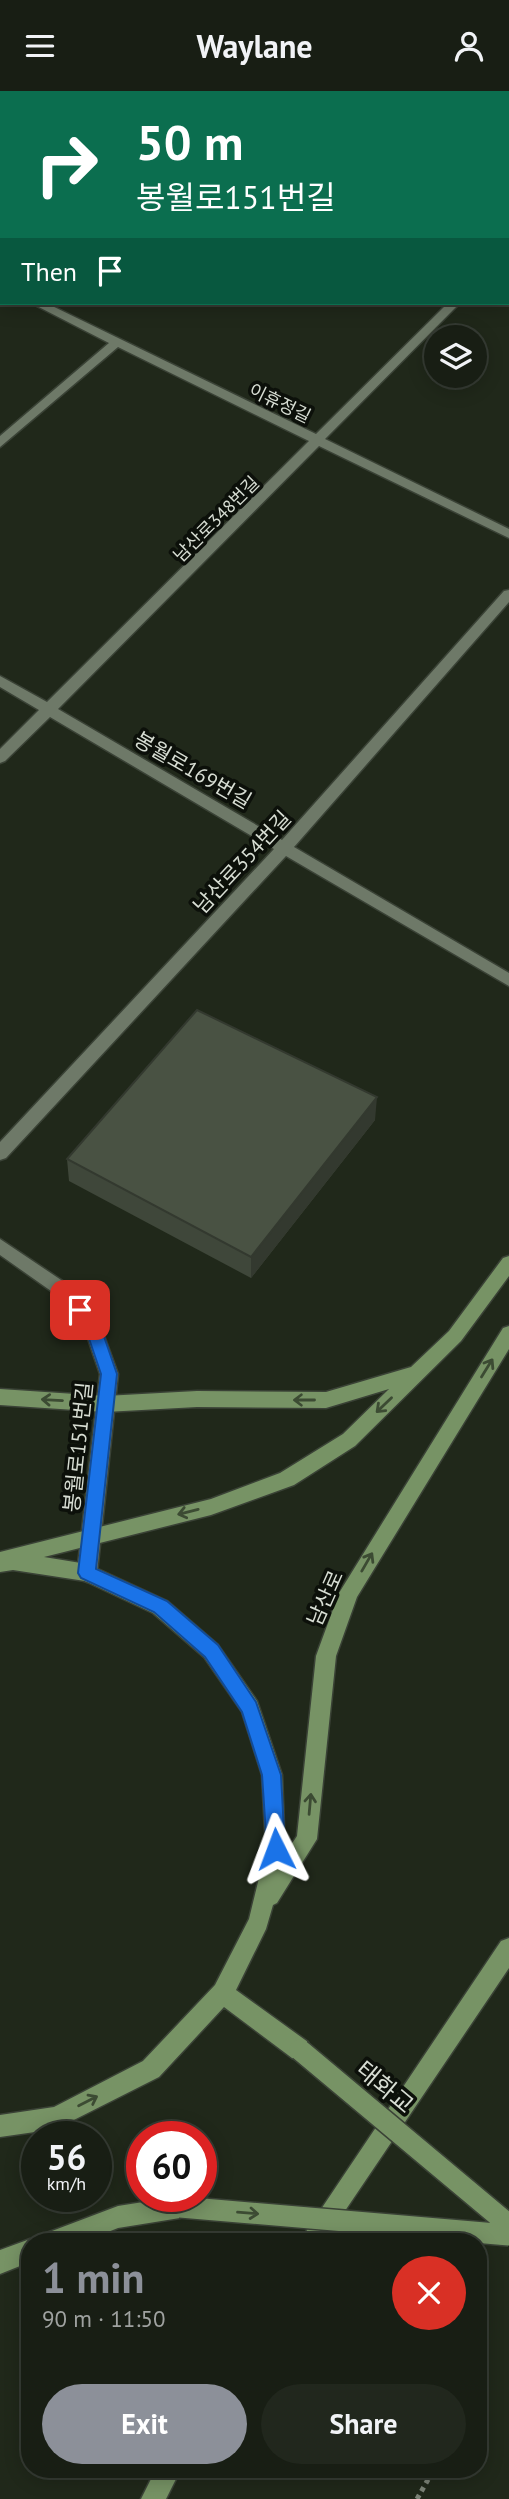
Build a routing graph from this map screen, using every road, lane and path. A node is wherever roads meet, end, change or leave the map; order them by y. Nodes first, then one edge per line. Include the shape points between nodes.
1 (41, 305) edge
2 (452, 305) edge
3 (117, 342) junction
4 (319, 441) junction
5 (0, 443) edge
6 (509, 534) edge
7 (509, 594) edge
8 (0, 681) edge
9 (48, 709) junction
10 (0, 758) edge
11 (285, 848) junction
12 (509, 980) edge
13 (0, 1153) edge
14 (0, 1246) edge
15 (509, 1263) edge
16 (509, 1332) edge
17 (417, 1373) junction
18 (0, 1397) edge
19 (106, 1404) junction
20 (91, 1535) junction
21 (0, 1561) edge
22 (87, 1573) junction
23 (262, 1908) junction
24 (509, 1949) edge
25 (223, 1993) junction
26 (5, 2127) edge
27 (509, 2225) edge
28 (76, 2233) edge
29 (316, 2233) edge
30 (486, 2233) edge
31 (487, 2233) edge
32 (509, 2235) edge
33 (21, 2254) edge
34 (0, 2262) edge
35 (164, 2478) edge
36 (429, 2478) edge
37 (153, 2499) edge
38 (417, 2499) edge

1 - 3 street, 이휴정길
2 - 4 street, 남산로348번길
3 - 4 street, 이휴정길
3 - 5 street
4 - 6 street, 이휴정길
4 - 9 street, 남산로348번길
7 - 11 street, 남산로354번길
8 - 9 street, 봉월로169번길
9 - 10 street, 남산로348번길
9 - 11 street, 봉월로169번길
11 - 12 street, 봉월로169번길
11 - 13 street, 남산로354번길
14 - 19 street, 봉월로151번길 via 68,1293 93,1327 109,1374
15 - 17 main road via 455,1336
23 -> 16 main road, 남산로 via 307,1839 326,1656 349,1593
17 -> 19 main road via 326,1400
17 -> 20 main road via 349,1440 287,1479 211,1507
19 -> 18 main road
19 - 20 street, 봉월로151번길
20 - 21 main road
20 - 22 street, 봉월로151번길
21 - 22 main road
22 - 23 main road via 160,1607 211,1651 250,1708 272,1775 276,1849
23 - 25 main road
24 - 29 main road
26 -> 25 main road via 56,2118 151,2069
25 - 27 main road, 태화교, bridge via 300,2050
28 -> 30 main road, bridge via 118,2217 180,2207
31 -> 32 main road, bridge
33 - 34 main road
35 - 37 main road
36 - 38 path

